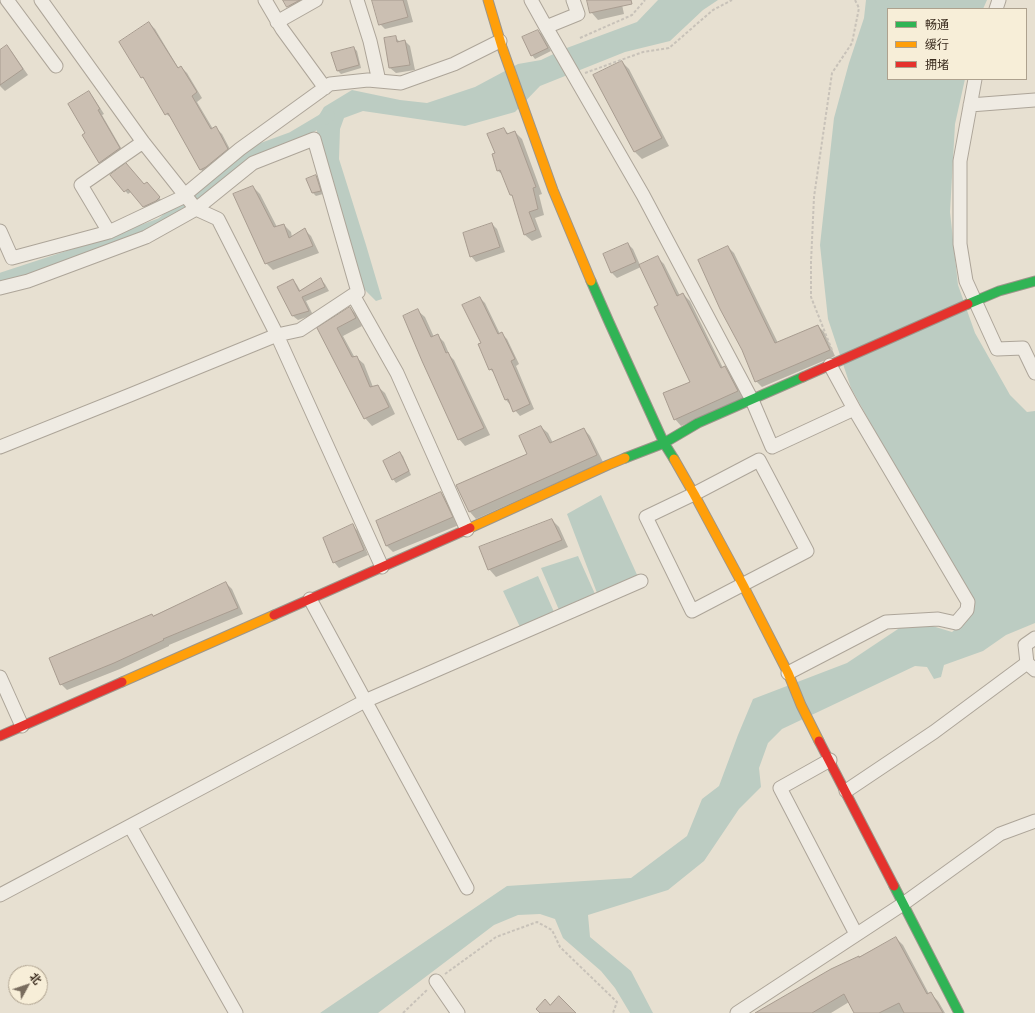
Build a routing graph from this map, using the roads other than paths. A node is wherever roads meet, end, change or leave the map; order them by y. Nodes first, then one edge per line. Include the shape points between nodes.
1 (7, 0) edge
2 (41, 0) edge
3 (265, 0) edge
4 (316, 0) edge
5 (357, 0) edge
6 (488, 0) edge
7 (531, 0) edge
8 (573, 0) edge
9 (277, 22) junction
10 (546, 27) junction
11 (501, 44) junction
12 (56, 66) dead end
13 (975, 80) edge
14 (379, 81) junction
15 (325, 88) junction
16 (1035, 100) edge
17 (970, 105) junction
18 (143, 142) junction
19 (185, 194) junction
20 (196, 209) junction
21 (0, 231) edge
22 (109, 232) junction
23 (1035, 281) edge
24 (0, 288) edge
25 (353, 295) junction
26 (976, 301) junction
27 (277, 335) junction
28 (834, 364) junction
29 (1035, 374) edge
30 (752, 400) junction
31 (854, 410) junction
32 (664, 443) junction
33 (0, 447) edge
34 (772, 447) junction
35 (759, 460) junction
36 (694, 494) junction
37 (466, 530) junction
38 (382, 566) junction
39 (641, 581) dead end
40 (743, 585) junction
41 (310, 599) junction
42 (1035, 638) edge
43 (1031, 666) edge
44 (788, 673) junction
45 (0, 677) edge
46 (365, 701) junction
47 (22, 726) junction
48 (0, 736) edge
49 (830, 760) junction
50 (846, 791) junction
51 (1035, 821) edge
52 (130, 826) junction
53 (467, 888) dead end
54 (0, 895) edge
55 (903, 904) junction
56 (856, 934) junction
57 (436, 982) road end
58 (236, 1013) edge
59 (458, 1013) edge
60 (737, 1013) edge
61 (959, 1013) edge

1 - 12 street
2 - 18 street
3 - 9 street
4 - 9 street
5 - 14 street
6 - 11 street
7 - 10 street
8 - 10 street via 578,14
9 - 15 street
10 - 30 street via 643,195
11 - 14 street via 401,83
11 - 32 street via 553,190
13 - 17 street
14 - 15 street via 330,84
15 - 19 street via 240,149
16 - 17 street
17 - 26 street via 960,162 960,244 966,281
18 - 19 street
18 - 22 street via 81,185
19 - 20 street
19 - 22 street
20 - 24 street via 146,237 28,282
20 - 25 street via 253,163 314,139 358,292
20 - 27 street via 218,219
21 - 22 street via 12,258
23 - 26 street via 999,291
25 - 27 street via 300,330
25 - 37 street via 397,373
26 - 28 street
26 - 29 street via 998,348 1023,348
27 - 33 street
27 - 38 street
28 - 30 street
28 - 31 street
30 - 32 street via 698,423
30 - 34 street
31 - 34 street
31 - 44 street via 968,602 967,610 956,623 938,619 886,622
32 - 36 street
32 - 37 street via 608,465
34 - 35 street
35 - 36 street
35 - 40 street via 807,551
36 - 40 street
36 - 40 street via 646,517 692,611
37 - 38 street
38 - 41 street
39 - 46 street
40 - 44 street
41 - 46 street
41 - 47 street
42 - 43 street via 1025,645
43 - 50 street
44 - 49 street via 801,705
45 - 47 street
46 - 52 street
46 - 53 street
47 - 48 street
49 - 50 street
49 - 56 street via 780,788
50 - 55 street
51 - 55 street via 1000,834
52 - 54 street
52 - 58 street
55 - 56 street
55 - 61 street
56 - 60 street
57 - 59 street

